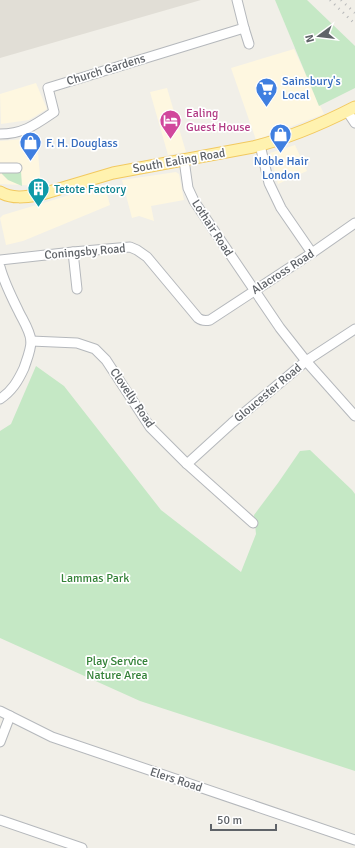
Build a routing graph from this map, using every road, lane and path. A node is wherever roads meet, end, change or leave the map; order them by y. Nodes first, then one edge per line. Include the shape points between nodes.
1 (236, 0) edge
2 (244, 28) junction
3 (249, 44) dead end
4 (351, 109) edge
5 (355, 123) edge
6 (0, 134) edge
7 (260, 145) junction
8 (184, 160) junction
9 (0, 168) edge
10 (17, 168) dead end
11 (0, 192) edge
12 (355, 223) edge
13 (72, 252) junction
14 (312, 253) junction
15 (0, 260) edge
16 (0, 267) edge
17 (77, 289) dead end
18 (254, 291) junction
19 (210, 320) joint
20 (355, 329) edge
21 (31, 341) junction
22 (306, 361) junction
23 (0, 399) edge
24 (355, 416) edge
25 (187, 464) junction
26 (253, 523) dead end
27 (0, 712) edge
28 (10, 716) junction
29 (0, 742) edge
30 (0, 820) edge
31 (355, 840) edge
32 (82, 848) edge

1 - 2 street
2 - 3 street
2 - 6 street, Church Gardens via 48,88 54,112 29,128 13,134
4 - 5 street
4 - 7 main road, South Ealing Road via 300,133
7 - 8 main road, South Ealing Road
7 - 14 street via 269,183 281,208
8 - 11 main road, South Ealing Road via 113,173 29,197 6,196
8 - 18 street, Lothair Road via 188,188 194,202
9 - 10 street
12 - 14 street, Alacross Road
13 - 15 street, Coningsby Road
13 - 17 street
13 - 19 street, Coningsby Road via 130,247 137,250 147,257 198,318
14 - 18 street, Alacross Road
16 - 21 street via 7,289
18 - 19 street, Alacross Road
18 - 22 street, Lothair Road
20 - 22 street, Gloucester Road
21 - 23 street via 18,379 9,392
21 - 25 street, Clovelly Road via 77,343 95,349 106,360 150,427
22 - 24 street, Lothair Road
22 - 25 street, Gloucester Road
25 - 26 street, Clovelly Road
27 - 28 street, Elers Road
28 - 29 street
28 - 31 street, Elers Road via 52,737
30 - 32 street

